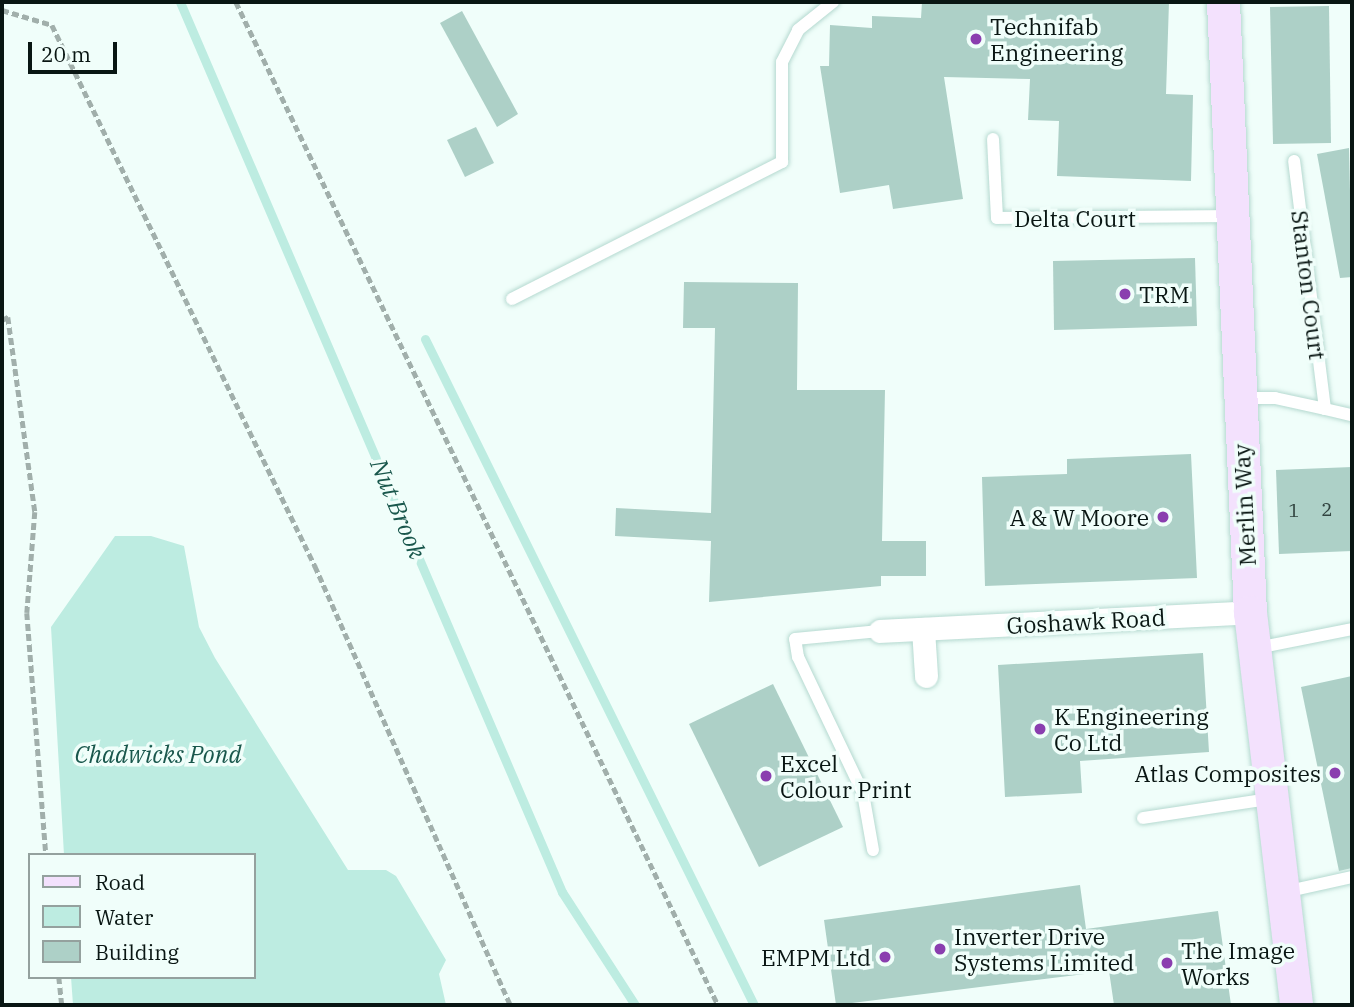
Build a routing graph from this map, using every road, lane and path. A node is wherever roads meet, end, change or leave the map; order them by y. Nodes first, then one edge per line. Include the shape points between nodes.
1 (236, 2) edge
2 (834, 2) edge
3 (1223, 2) edge
4 (2, 10) edge
5 (993, 139) dead end
6 (1294, 161) dead end
7 (1232, 216) junction
8 (512, 299) dead end
9 (2, 320) edge
10 (1239, 398) junction
11 (1325, 409) junction
12 (1352, 415) edge
13 (1250, 612) junction
14 (923, 629) junction
15 (1352, 629) edge
16 (880, 631) joint
17 (1253, 649) junction
18 (926, 676) dead end
19 (1269, 799) junction
20 (1143, 818) dead end
21 (873, 850) dead end
22 (46, 853) edge
23 (1352, 877) edge
24 (1281, 893) junction
25 (59, 979) edge
26 (62, 1005) edge
27 (510, 1005) edge
28 (718, 1005) edge
29 (1296, 1005) edge

1 - 28 path
2 - 8 lane via 797,30 782,62 782,162
3 - 7 street, Merlin Way
4 - 27 path via 52,25 316,566
5 - 7 lane, Delta Court via 997,218
6 - 11 lane, Stanton Court
7 - 10 street, Merlin Way
9 - 22 path via 8,317 36,512 27,613
10 - 11 lane via 1275,398
10 - 13 street, Merlin Way
11 - 12 lane
13 - 14 street, Goshawk Road
13 - 17 street, Merlin Way
14 - 16 street, Goshawk Road
14 - 18 street
15 - 17 lane
16 - 21 lane via 795,639 798,657 863,793
17 - 19 street, Merlin Way
19 - 20 lane
19 - 24 street, Merlin Way
23 - 24 lane
24 - 29 street, Merlin Way
25 - 26 path

